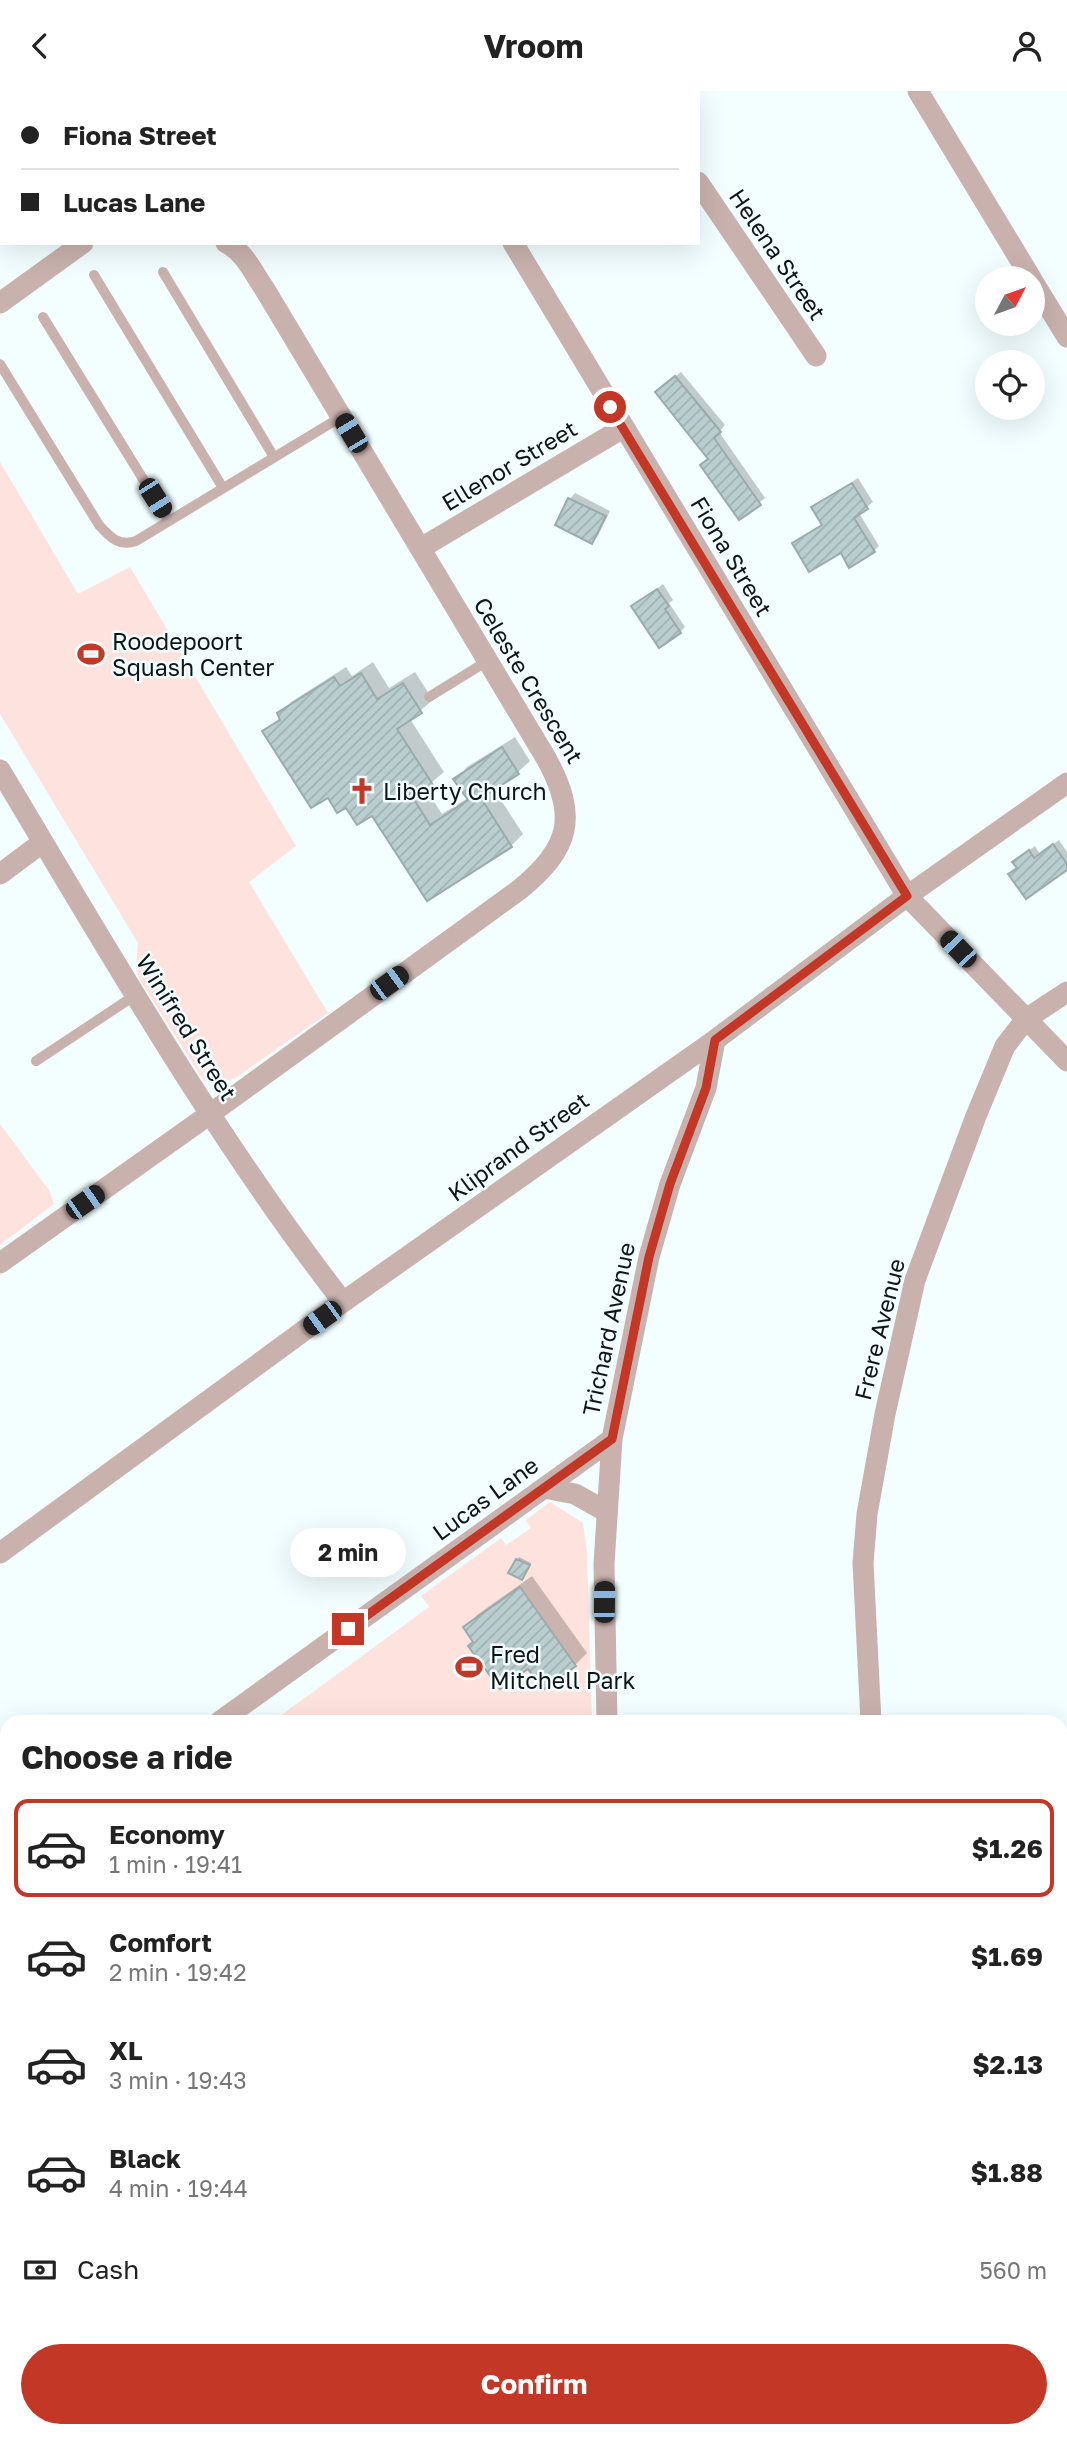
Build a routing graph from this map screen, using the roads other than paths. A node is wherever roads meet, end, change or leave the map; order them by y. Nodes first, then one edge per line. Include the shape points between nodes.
1 (918, 91) edge
2 (700, 184) edge
3 (80, 245) edge
4 (230, 245) edge
5 (514, 245) edge
6 (1024, 266) edge
7 (163, 272) dead end
8 (94, 275) dead end
9 (1045, 301) edge
10 (0, 303) edge
11 (43, 317) dead end
12 (1067, 337) edge
13 (816, 356) dead end
14 (0, 364) edge
15 (341, 417) junction
16 (623, 428) junction
17 (274, 457) junction
18 (223, 488) junction
19 (169, 521) junction
20 (421, 548) junction
21 (489, 660) junction
22 (429, 697) dead end
23 (0, 770) edge
24 (1067, 783) edge
25 (43, 842) junction
26 (0, 874) edge
27 (907, 896) junction
28 (1067, 992) edge
29 (137, 994) junction
30 (1026, 1019) junction
31 (715, 1040) junction
32 (36, 1061) dead end
33 (1067, 1061) edge
34 (210, 1114) junction
35 (0, 1263) edge
36 (343, 1302) junction
37 (612, 1439) junction
38 (544, 1488) junction
39 (607, 1512) junction
40 (0, 1553) edge
41 (229, 1715) edge
42 (607, 1715) edge
43 (871, 1715) edge

1 - 6 street
2 - 13 street, Helena Street
3 - 10 street
4 - 15 street, Celeste Crescent via 244,258
5 - 16 street, Fiona Street
7 - 17 lane
8 - 18 lane
9 - 12 street
11 - 19 lane
14 - 19 lane via 99,525 113,539 126,544 136,541
15 - 17 lane
15 - 20 street, Celeste Crescent
16 - 20 street, Ellenor Street
16 - 27 street, Fiona Street
17 - 18 lane
18 - 19 lane
20 - 21 street, Celeste Crescent
21 - 22 lane
21 - 34 street, Celeste Crescent via 560,783 566,812 555,854 519,890
23 - 25 street, Winifred Street
24 - 27 street, Kliprand Street
25 - 26 street
25 - 29 street, Winifred Street
27 - 30 street, Fiona Street
27 - 31 street, Kliprand Street
28 - 30 street, Frere Avenue
29 - 32 lane
29 - 34 street, Winifred Street
30 - 33 street, Fiona Street
30 - 43 street, Frere Avenue via 998,1061 920,1267 892,1379 867,1514 863,1563
31 - 36 street, Kliprand Street
31 - 37 street, Trichard Avenue via 706,1088 649,1257
34 - 35 street, Celeste Crescent
34 - 36 street, Winifred Street
36 - 40 street, Kliprand Street
37 - 38 street, Lucas Lane
37 - 39 street, Trichard Avenue
38 - 39 street via 575,1494
38 - 41 street, Lucas Lane
39 - 42 street, Trichard Avenue via 603,1609

